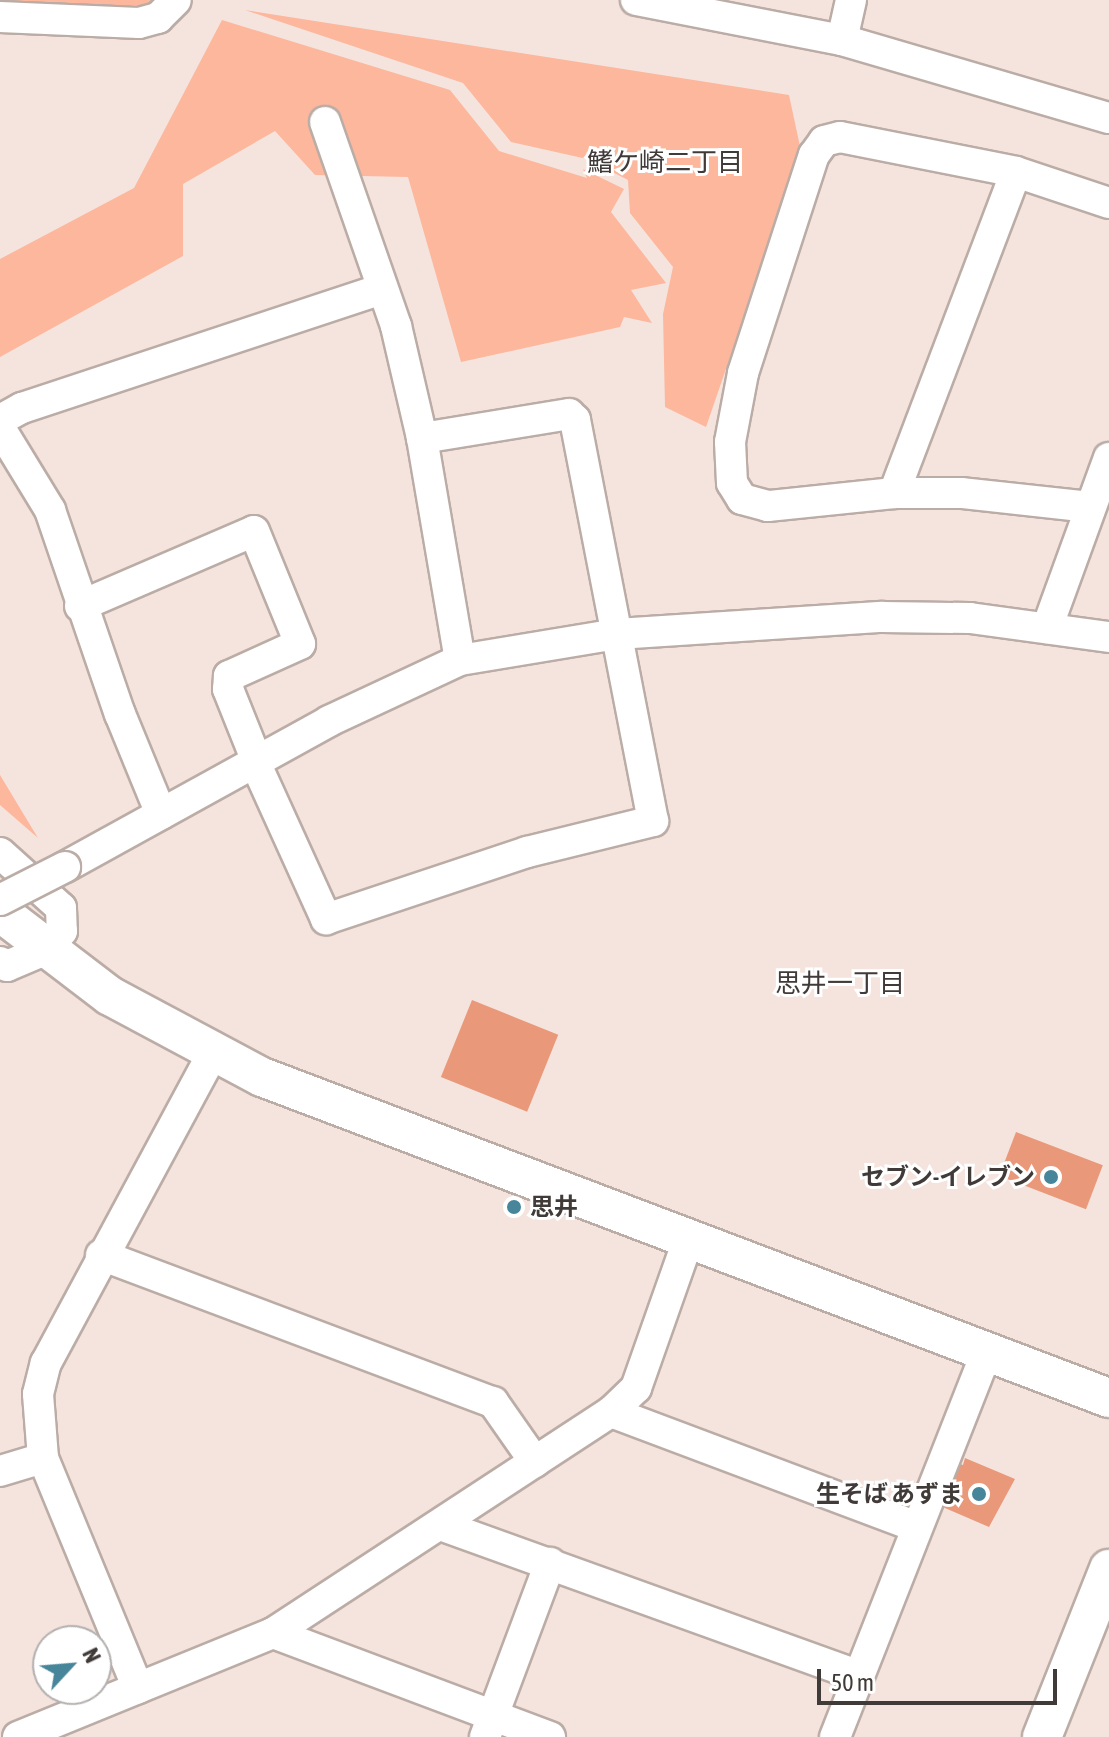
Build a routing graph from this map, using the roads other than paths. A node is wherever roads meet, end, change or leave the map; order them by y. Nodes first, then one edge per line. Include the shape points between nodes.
1 (176, 0) edge
2 (636, 0) edge
3 (851, 0) edge
4 (0, 17) edge
5 (842, 40) junction
6 (1109, 118) edge
7 (325, 122) dead end
8 (1016, 172) junction
9 (1109, 203) edge
10 (382, 289) junction
11 (0, 420) edge
12 (0, 428) edge
13 (422, 438) junction
14 (1109, 458) edge
15 (894, 493) junction
16 (1090, 507) junction
17 (80, 606) junction
18 (1047, 628) junction
19 (617, 634) junction
20 (1109, 637) edge
21 (460, 660) junction
22 (255, 760) junction
23 (161, 814) junction
24 (0, 853) edge
25 (0, 900) edge
26 (16, 939) edge
27 (212, 1055) junction
28 (688, 1240) junction
29 (101, 1255) junction
30 (987, 1351) junction
31 (1109, 1398) edge
32 (611, 1412) junction
33 (43, 1458) junction
34 (535, 1462) junction
35 (0, 1471) edge
36 (443, 1526) junction
37 (914, 1526) junction
38 (550, 1563) junction
39 (1109, 1569) edge
40 (273, 1633) junction
41 (857, 1675) junction
42 (138, 1688) junction
43 (51, 1725) junction
44 (489, 1726) edge
45 (18, 1737) edge
46 (84, 1737) edge
47 (550, 1737) edge
48 (835, 1737) edge
49 (1042, 1737) edge

1 - 4 street via 158,18 139,23
2 - 5 street
3 - 5 street
5 - 6 street
7 - 10 street
8 - 9 street
8 - 15 street
8 - 15 street via 840,137 824,141 814,155 743,373 730,442 732,483 742,499 768,506
10 - 11 street via 22,408
10 - 13 street
12 - 17 street via 50,510
13 - 19 street via 569,414 575,420
13 - 21 street
14 - 16 street
15 - 16 street via 1033,497
16 - 18 street
17 - 22 street via 254,531 300,644 229,676 228,689
17 - 23 street
18 - 19 street via 970,618 882,617
18 - 20 street
19 - 21 street
19 - 22 street via 653,821 527,852 326,919
21 - 22 street via 384,692
22 - 23 street
23 - 25 street, bridge
24 - 26 street via 61,908 62,931
26 - 27 street
27 - 28 street
27 - 29 street
28 - 30 street
28 - 32 street via 636,1388
29 - 33 street via 46,1363 38,1394
29 - 34 street via 493,1402
30 - 31 street
30 - 37 street
32 - 34 street
32 - 37 street
33 - 35 street
33 - 42 street
34 - 36 street
36 - 38 street
36 - 40 street
37 - 41 street
38 - 41 street
38 - 44 street
39 - 49 street
40 - 42 street
40 - 44 street
41 - 48 street
42 - 43 street
43 - 45 street
43 - 46 street
44 - 47 street

